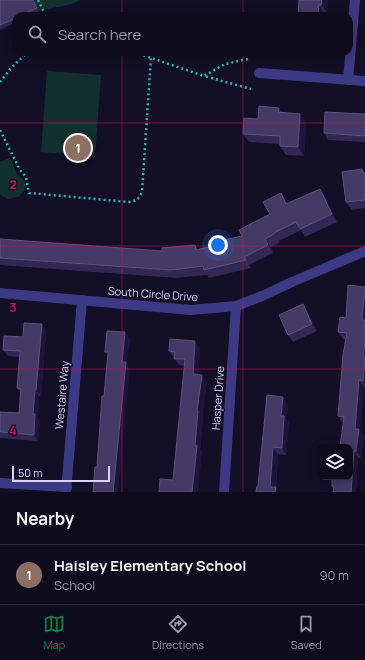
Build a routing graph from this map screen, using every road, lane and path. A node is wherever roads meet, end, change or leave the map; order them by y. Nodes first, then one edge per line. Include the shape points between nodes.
1 (38, 0) edge
2 (355, 0) edge
3 (44, 12) edge
4 (353, 23) edge
5 (24, 56) edge
6 (145, 56) edge
7 (350, 56) edge
8 (151, 58) junction
9 (248, 59) dead end
10 (259, 74) dead end
11 (204, 76) junction
12 (348, 80) junction
13 (365, 81) edge
14 (0, 82) edge
15 (251, 90) dead end
16 (0, 130) edge
17 (365, 251) edge
18 (0, 293) edge
19 (82, 300) junction
20 (236, 306) junction
21 (0, 482) edge
22 (66, 490) edge
23 (224, 492) edge

1 - 3 path
2 - 4 street
5 - 14 path
6 - 8 path
7 - 12 street
8 - 11 path
8 - 16 path via 142,192 136,201 29,193 26,177
9 - 11 path via 225,64
10 - 12 street
11 - 15 path
12 - 13 street
17 - 20 street, South Circle Drive
18 - 19 street, South Circle Drive
19 - 20 street, South Circle Drive via 191,310
19 - 22 street, Westaire Way
20 - 23 street, Hasper Drive
21 - 22 street

